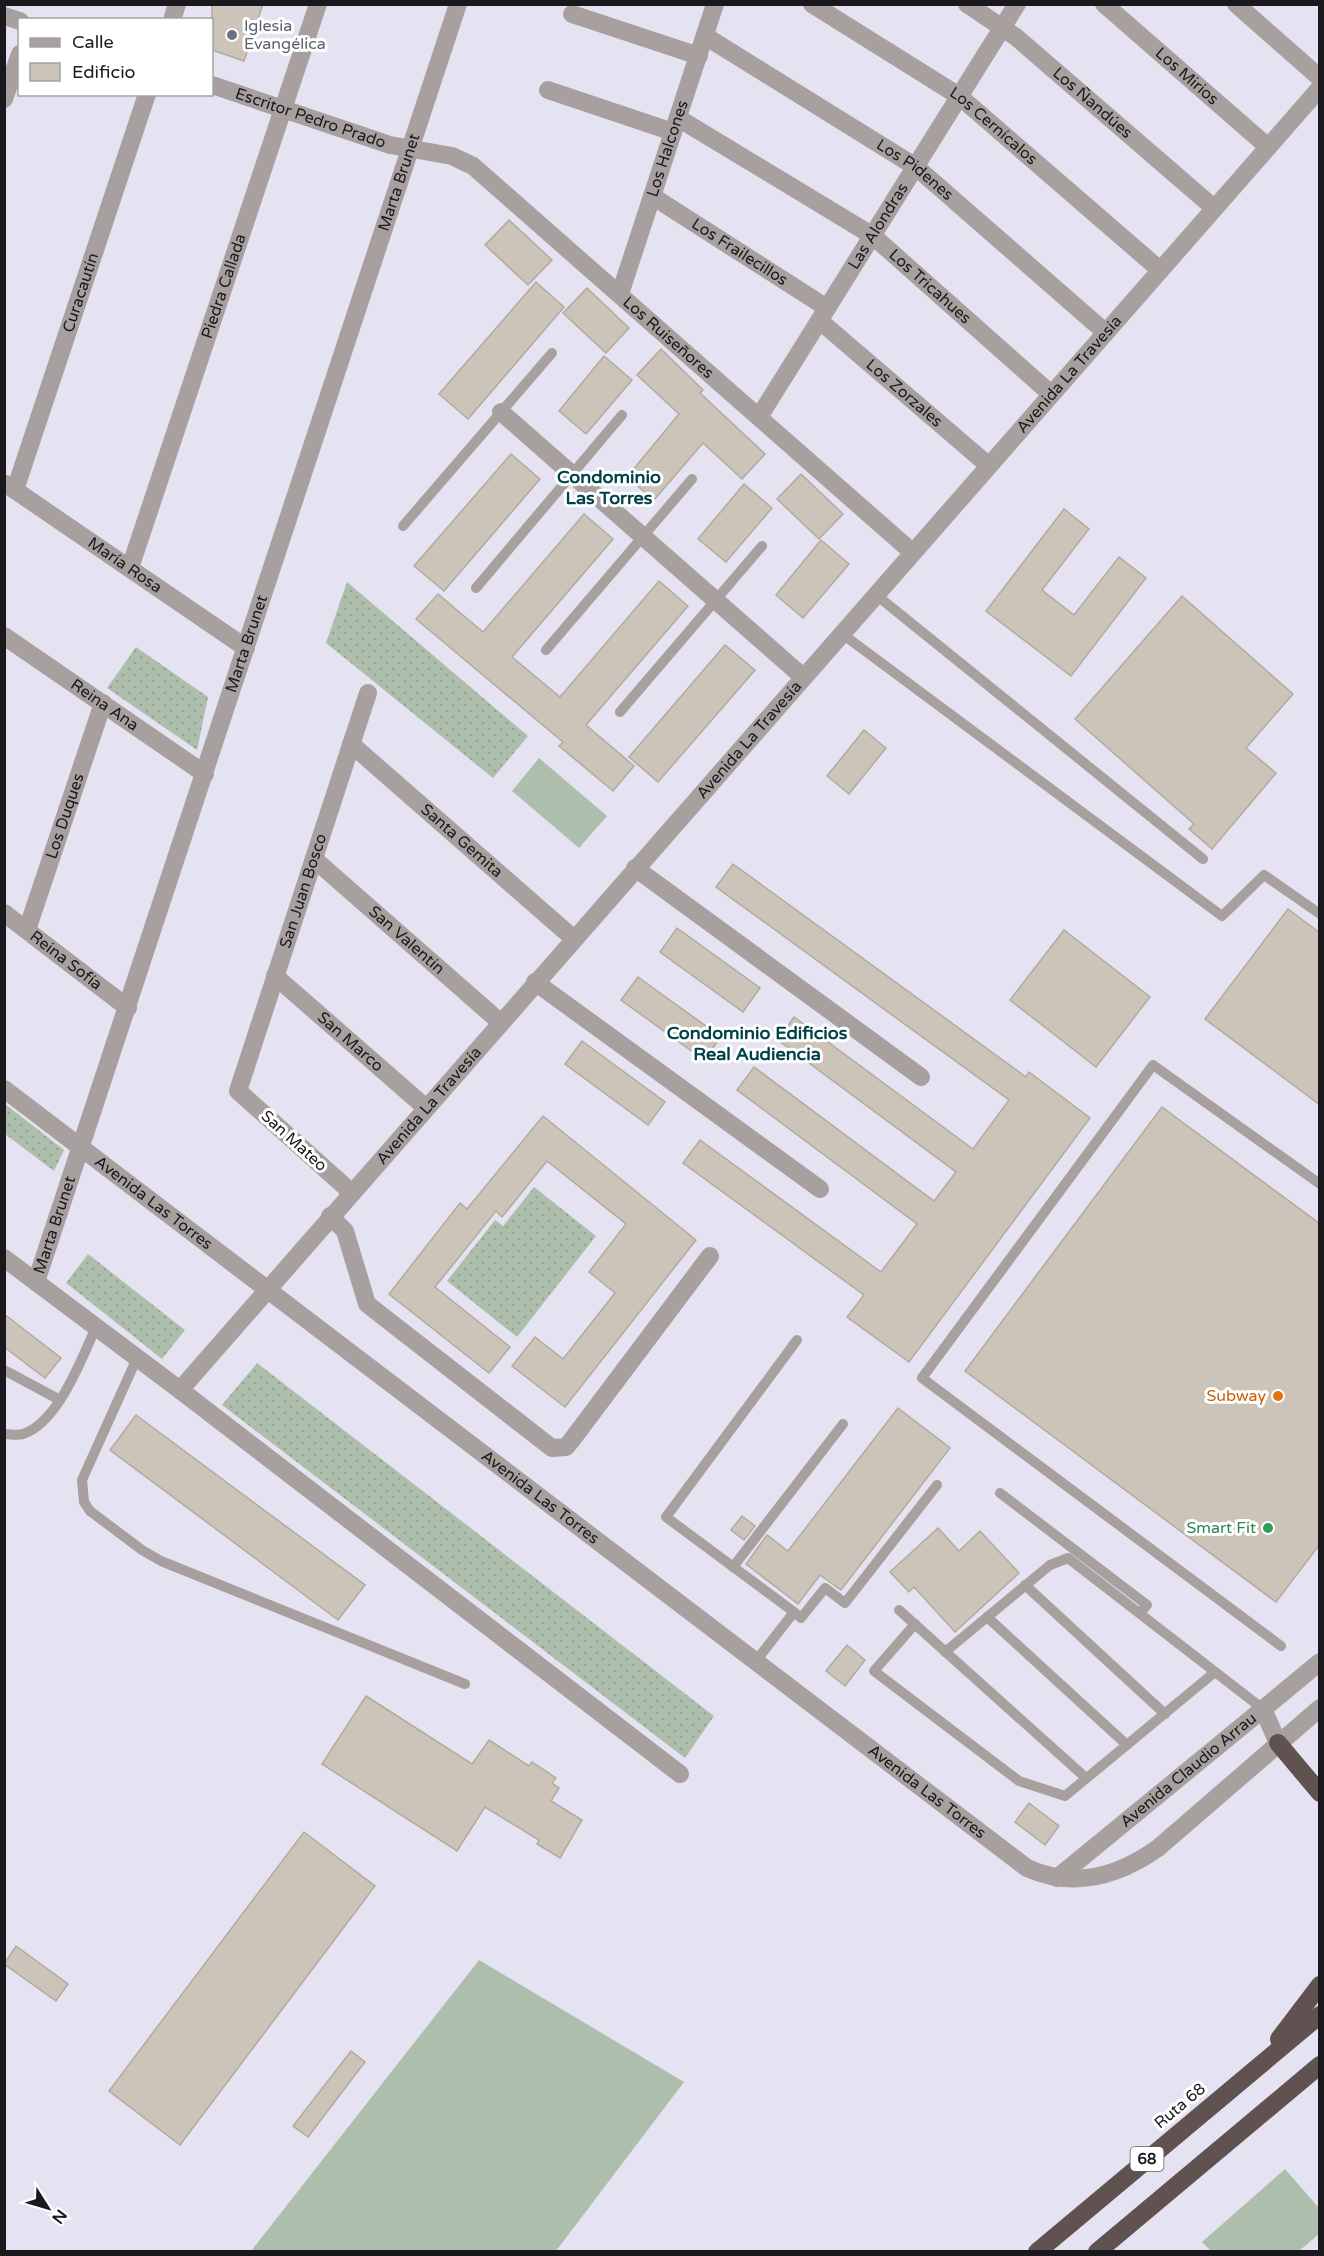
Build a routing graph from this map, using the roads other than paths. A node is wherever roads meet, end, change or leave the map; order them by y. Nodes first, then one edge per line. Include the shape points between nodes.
1 (318, 4) edge
2 (458, 4) edge
3 (716, 4) edge
4 (812, 4) edge
5 (967, 4) edge
6 (1017, 4) edge
7 (1104, 4) edge
8 (1236, 4) edge
9 (572, 14) dead end
10 (1003, 27) junction
11 (705, 36) junction
12 (699, 56) junction
13 (18, 60) edge
14 (1320, 78) edge
15 (213, 85) edge
16 (1320, 88) edge
17 (548, 90) dead end
18 (146, 96) edge
19 (959, 96) junction
20 (4, 99) edge
21 (283, 109) junction
22 (676, 125) junction
23 (1268, 147) junction
24 (410, 149) junction
25 (916, 167) junction
26 (652, 196) junction
27 (1214, 208) junction
28 (873, 236) junction
29 (1160, 270) junction
30 (620, 294) junction
31 (824, 314) junction
32 (1105, 332) junction
33 (552, 353) dead end
34 (1051, 394) junction
35 (501, 412) junction
36 (622, 415) dead end
37 (759, 417) junction
38 (988, 465) junction
39 (572, 474) junction
40 (692, 479) dead end
41 (10, 486) edge
42 (403, 526) dead end
43 (643, 537) junction
44 (762, 546) dead end
45 (912, 552) junction
46 (130, 568) junction
47 (476, 588) dead end
48 (875, 594) junction
49 (715, 600) junction
50 (841, 633) junction
51 (4, 636) edge
52 (246, 648) junction
53 (546, 650) dead end
54 (802, 677) junction
55 (368, 693) dead end
56 (103, 703) junction
57 (620, 712) dead end
58 (351, 744) junction
59 (205, 774) junction
60 (314, 859) junction
61 (1203, 859) dead end
62 (635, 868) junction
63 (4, 913) edge
64 (1320, 914) edge
65 (27, 930) junction
66 (573, 938) junction
67 (275, 976) junction
68 (535, 982) junction
69 (128, 1008) junction
70 (500, 1022) junction
71 (921, 1077) dead end
72 (4, 1089) edge
73 (238, 1091) joint
74 (425, 1107) junction
75 (82, 1150) junction
76 (1320, 1184) edge
77 (820, 1189) dead end
78 (351, 1192) junction
79 (330, 1216) junction
80 (710, 1256) dead end
81 (4, 1258) edge
82 (36, 1282) junction
83 (266, 1288) junction
84 (96, 1327) junction
85 (797, 1340) dead end
86 (137, 1358) junction
87 (4, 1370) edge
88 (180, 1390) junction
89 (60, 1400) junction
90 (843, 1424) dead end
91 (4, 1434) edge
92 (937, 1485) dead end
93 (1000, 1493) dead end
94 (733, 1567) junction
95 (1025, 1585) junction
96 (899, 1610) dead end
97 (794, 1612) junction
98 (1140, 1613) junction
99 (987, 1617) junction
100 (915, 1624) junction
101 (1281, 1646) dead end
102 (945, 1652) junction
103 (756, 1661) junction
104 (1320, 1662) edge
105 (1215, 1672) junction
106 (465, 1684) dead end
107 (1320, 1708) edge
108 (1263, 1709) junction
109 (1165, 1714) junction
110 (1278, 1743) junction
111 (1127, 1745) junction
112 (680, 1774) dead end
113 (1086, 1778) junction
114 (1320, 1793) edge
115 (1057, 1878) junction
116 (1320, 1985) edge
117 (1320, 2014) edge
118 (1320, 2065) edge
119 (1257, 2067) junction
120 (1037, 2252) edge
121 (1097, 2252) edge

1 - 21 street, Piedra Callada
2 - 24 street, Marta Brunet
3 - 11 street, Los Halcones
4 - 19 street, Los Cernícalos
5 - 10 street, Los Ñandúes
6 - 10 street, Las Alondras
7 - 23 street, Los Mirios
8 - 14 street
9 - 12 street
10 - 19 street, Las Alondras
10 - 27 street, Los Ñandúes
11 - 12 street, Los Halcones
11 - 25 street, Los Pidenes
12 - 22 street, Los Halcones
13 - 20 street
15 - 21 street, Escritor Pedro Prado
16 - 23 street, Avenida La Travesía
17 - 22 street, Los Tricahues
18 - 41 street, Curacautín
19 - 25 street, Las Alondras
19 - 29 street, Los Cernícalos
21 - 24 street, Escritor Pedro Prado
21 - 46 street, Piedra Callada
22 - 26 street, Los Halcones
22 - 28 street, Los Tricahues
23 - 27 street, Avenida La Travesía
24 - 30 street, Los Ruiseñores via 452,156 473,166
24 - 52 street, Marta Brunet
25 - 28 street, Las Alondras
25 - 32 street, Los Pidenes
26 - 30 street, Los Halcones
26 - 31 street, Los Frailecillos
27 - 29 street, Avenida La Travesía
28 - 31 street, Las Alondras
28 - 34 street, Los Tricahues
29 - 32 street, Avenida La Travesía
30 - 37 street, Los Ruiseñores
31 - 37 street, Las Alondras
31 - 38 street, Los Zorzales
32 - 34 street, Avenida La Travesía
33 - 35 lane
34 - 38 street, Avenida La Travesía
35 - 39 street
35 - 42 lane
36 - 39 lane
37 - 45 street, Los Ruiseñores
38 - 45 street, Avenida La Travesía
39 - 43 street
39 - 47 lane
40 - 43 lane
41 - 46 street, María Rosa
43 - 49 street
43 - 53 lane
44 - 49 lane
45 - 48 street, Avenida La Travesía
46 - 52 street, María Rosa
48 - 50 street, Avenida La Travesía
48 - 61 lane
49 - 54 street
49 - 57 lane
50 - 54 street, Avenida La Travesía
50 - 64 lane via 1222,916 1264,875
51 - 56 street, Reina Ana
52 - 59 street, Marta Brunet
54 - 62 street, Avenida La Travesía
55 - 58 street, San Juan Bosco
56 - 59 street, Reina Ana
56 - 65 street, Los Duques
58 - 60 street, San Juan Bosco
58 - 66 street, Santa Gemita
59 - 69 street, Marta Brunet
60 - 67 street, San Juan Bosco
60 - 70 street, San Valentín
62 - 66 street, Avenida La Travesía
62 - 71 street
63 - 65 street, Reina Sofía
65 - 69 street, Reina Sofía
66 - 68 street, Avenida La Travesía
67 - 73 street, San Juan Bosco
67 - 74 street, San Marco
68 - 70 street, Avenida La Travesía
68 - 77 street
69 - 75 street, Marta Brunet
70 - 74 street, Avenida La Travesía
72 - 75 street, Avenida Las Torres
73 - 78 street, San Mateo
74 - 78 street, Avenida La Travesía
75 - 82 street, Marta Brunet
75 - 83 street, Avenida Las Torres
76 - 101 lane via 1153,1065 922,1378
78 - 79 street, Avenida La Travesía
79 - 80 street via 345,1231 367,1304 552,1448 566,1447 572,1441
79 - 83 street, Avenida La Travesía
81 - 82 street
82 - 84 street
83 - 88 street, Avenida La Travesía
83 - 103 street, Avenida Las Torres
84 - 86 street
84 - 89 lane
85 - 94 lane via 666,1517
86 - 88 street
86 - 106 lane via 82,1480 84,1502 90,1511 161,1561
87 - 89 lane
88 - 112 street
89 - 91 lane via 41,1424 22,1435
90 - 94 lane
92 - 97 lane via 844,1603 825,1588 801,1618
93 - 98 lane via 1147,1605
94 - 97 lane
95 - 98 lane via 1050,1565 1068,1558
95 - 99 lane
95 - 109 lane
96 - 100 lane
97 - 103 lane
98 - 105 lane
99 - 102 lane
99 - 111 lane
100 - 102 lane
100 - 113 lane via 874,1671 1019,1781 1065,1796
102 - 113 lane
103 - 115 street, Avenida Las Torres via 1016,1861
104 - 108 street, Avenida Claudio Arrau
105 - 108 lane
105 - 109 lane
107 - 110 street
108 - 110 street
108 - 115 street, Avenida Claudio Arrau
109 - 111 lane
110 - 114 highway
110 - 115 street, Avenida Las Torres via 1158,1848 1128,1867 1084,1880
111 - 113 lane
116 - 119 highway
117 - 119 highway, Ruta 68 / 68
118 - 121 highway, 68
119 - 120 highway, Ruta 68 / 68

